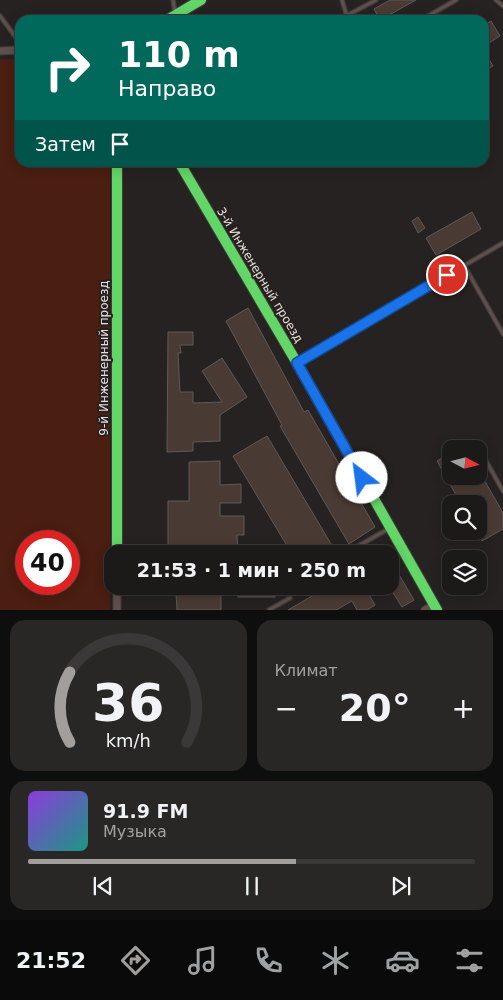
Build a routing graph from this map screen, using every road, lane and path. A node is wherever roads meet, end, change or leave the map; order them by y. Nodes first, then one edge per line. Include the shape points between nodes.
1 (173, 0) edge
2 (201, 0) edge
3 (342, 0) edge
4 (376, 0) edge
5 (456, 0) edge
6 (496, 0) edge
7 (503, 6) edge
8 (171, 15) edge
9 (176, 15) edge
10 (346, 15) edge
11 (352, 15) edge
12 (430, 15) edge
13 (1, 18) edge
14 (15, 36) edge
15 (15, 50) edge
16 (0, 51) edge
17 (116, 167) edge
18 (181, 167) edge
19 (503, 243) edge
20 (464, 265) junction
21 (503, 334) edge
22 (297, 363) junction
23 (488, 464) edge
24 (503, 491) edge
25 (390, 528) junction
26 (117, 545) edge
27 (360, 545) edge
28 (117, 595) edge
29 (290, 598) dead end
30 (432, 608) edge
31 (117, 610) edge
32 (269, 610) edge

1 - 8 lane
2 - 9 street
3 - 10 lane
4 - 11 lane
5 - 12 lane
6 - 7 lane
13 - 14 lane
15 - 16 street
17 - 26 street, 9-й Инженерный проезд
18 - 22 street, 3-й Инженерный проезд
19 - 20 lane
20 - 21 lane
20 - 22 lane
22 - 25 street, 3-й Инженерный проезд
23 - 24 lane
25 - 27 lane
25 - 30 street, 3-й Инженерный проезд
28 - 31 street
29 - 32 lane

